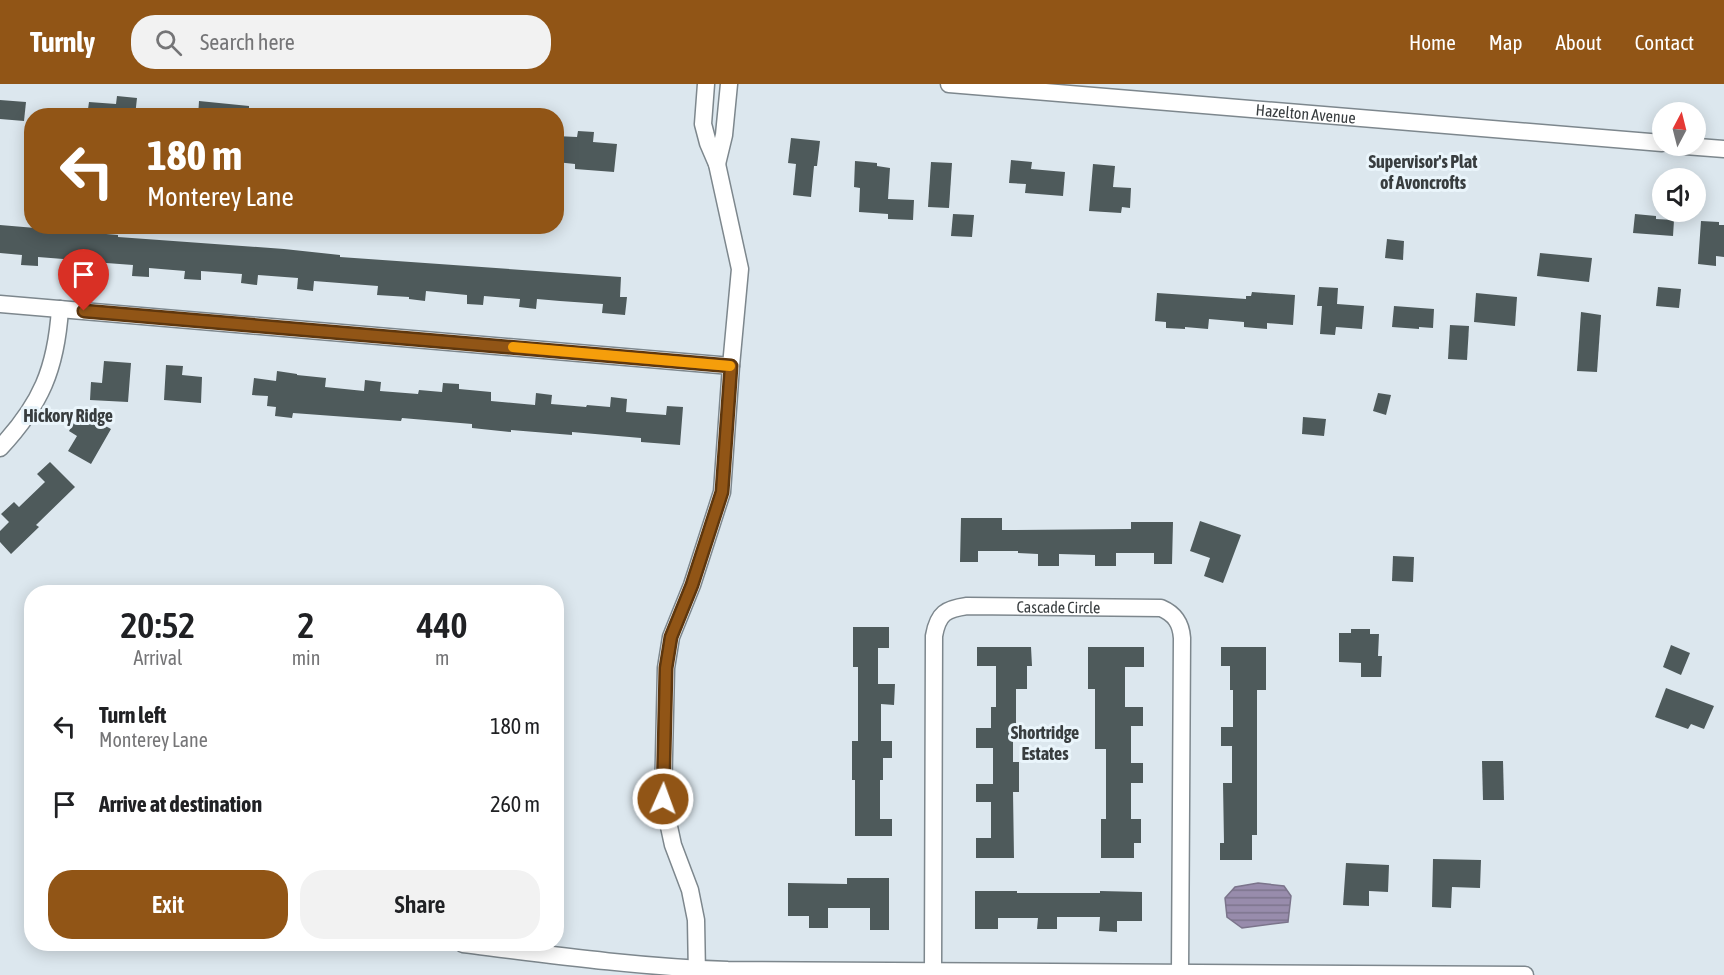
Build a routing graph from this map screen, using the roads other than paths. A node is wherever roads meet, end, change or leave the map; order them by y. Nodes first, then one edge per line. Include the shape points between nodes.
1 (706, 84) edge
2 (729, 84) edge
3 (949, 84) edge
4 (1652, 143) edge
5 (1706, 148) edge
6 (1724, 149) edge
7 (717, 164) junction
8 (0, 304) edge
9 (60, 309) junction
10 (731, 366) junction
11 (0, 448) edge
12 (520, 951) edge
13 (933, 971) junction
14 (697, 972) edge
15 (1180, 973) junction
16 (1525, 975) edge

1 - 7 street via 703,124
2 - 7 street
3 - 4 street, Hazelton Avenue
5 - 6 street
7 - 10 street via 740,269
8 - 9 street
9 - 10 street
9 - 11 street via 56,351 48,376 27,416
10 - 14 street via 722,492 671,637 666,668 663,799 696,920
12 - 14 street
13 - 14 street
13 - 15 street
13 - 15 street, Cascade Circle via 934,636 936,623 945,612 968,606 1161,608 1178,621 1182,638
15 - 16 street

